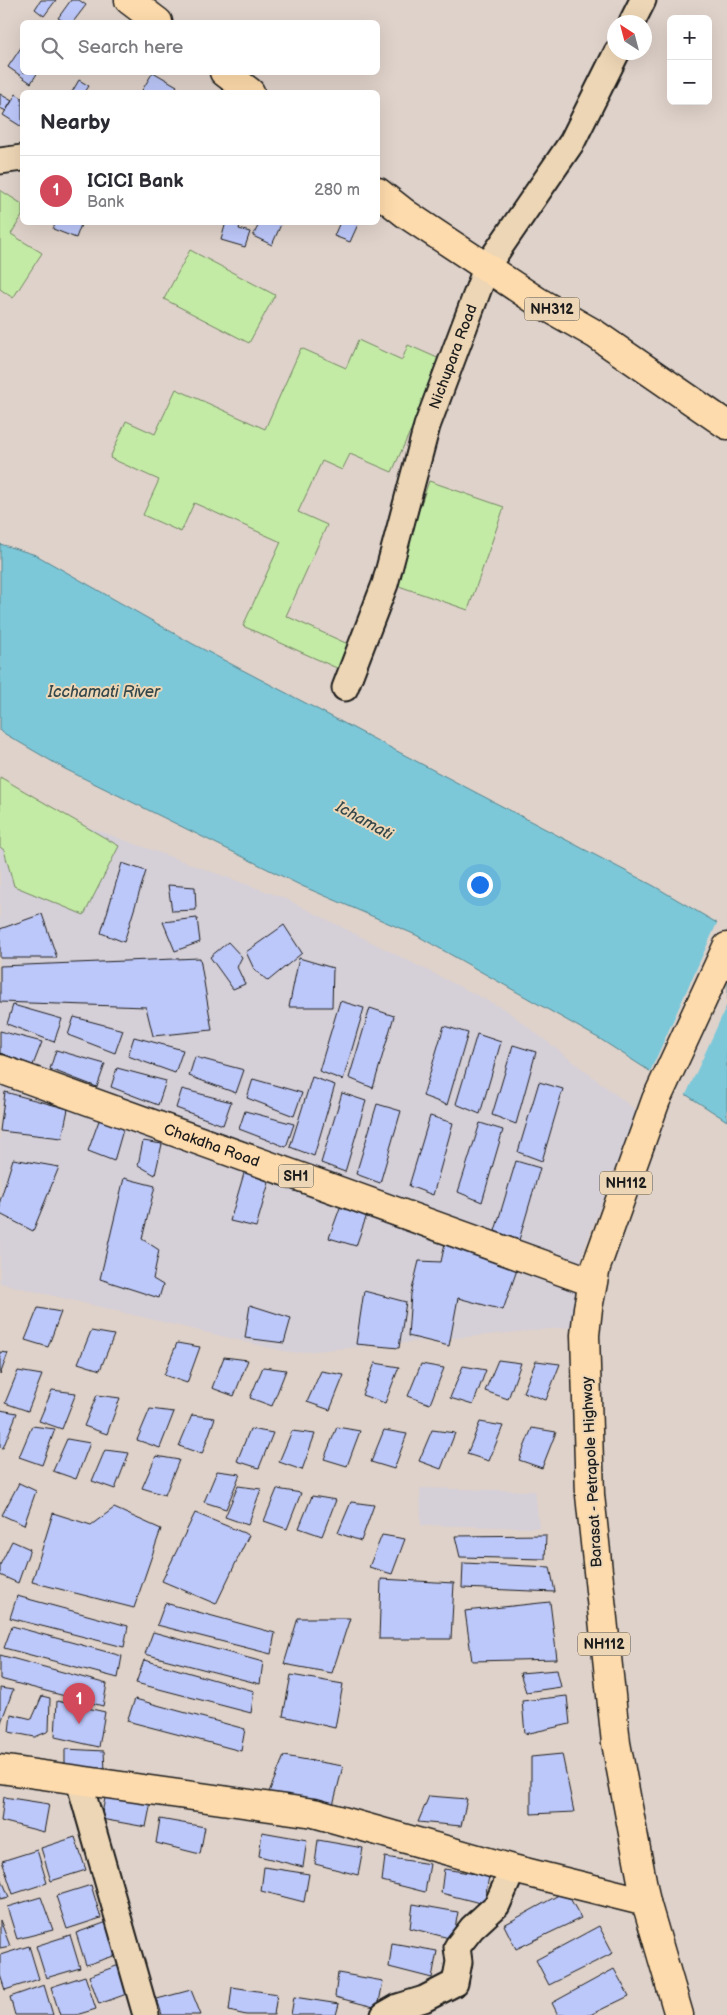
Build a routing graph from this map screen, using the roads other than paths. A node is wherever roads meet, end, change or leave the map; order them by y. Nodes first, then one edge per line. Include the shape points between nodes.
1 (129, 0) edge
2 (643, 0) edge
3 (636, 15) edge
4 (155, 20) edge
5 (613, 60) edge
6 (228, 75) edge
7 (247, 90) edge
8 (20, 158) edge
9 (0, 161) edge
10 (380, 194) edge
11 (380, 205) edge
12 (406, 214) junction
13 (487, 266) junction
14 (727, 426) edge
15 (345, 688) dead end
16 (727, 947) edge
17 (0, 1070) edge
18 (592, 1282) junction
19 (0, 1769) edge
20 (79, 1781) junction
21 (513, 1869) junction
22 (646, 1902) junction
23 (146, 2015) edge
24 (384, 2015) edge
25 (680, 2015) edge

1 - 4 main road
2 - 3 street
5 - 13 street, Nichupara Road via 572,142
6 - 7 main road
8 - 9 street
10 - 12 main road, NH312
11 - 12 street
12 - 13 main road, NH312
13 - 14 main road, NH312 via 537,301 595,334
13 - 15 street, Nichupara Road via 427,426 385,584
16 - 18 main road, Barasat - Petrapole Highway / NH112 via 656,1100
17 - 18 main road, Chakdha Road / SH1
18 - 22 main road, Barasat - Petrapole Highway / NH112 via 585,1334 591,1504 616,1743
19 - 20 main road
20 - 21 main road via 314,1813
20 - 23 street
21 - 22 main road
21 - 24 street via 497,1905 457,1947 459,1962 455,1983
22 - 25 main road, Barasat - Petrapole Highway / NH112

